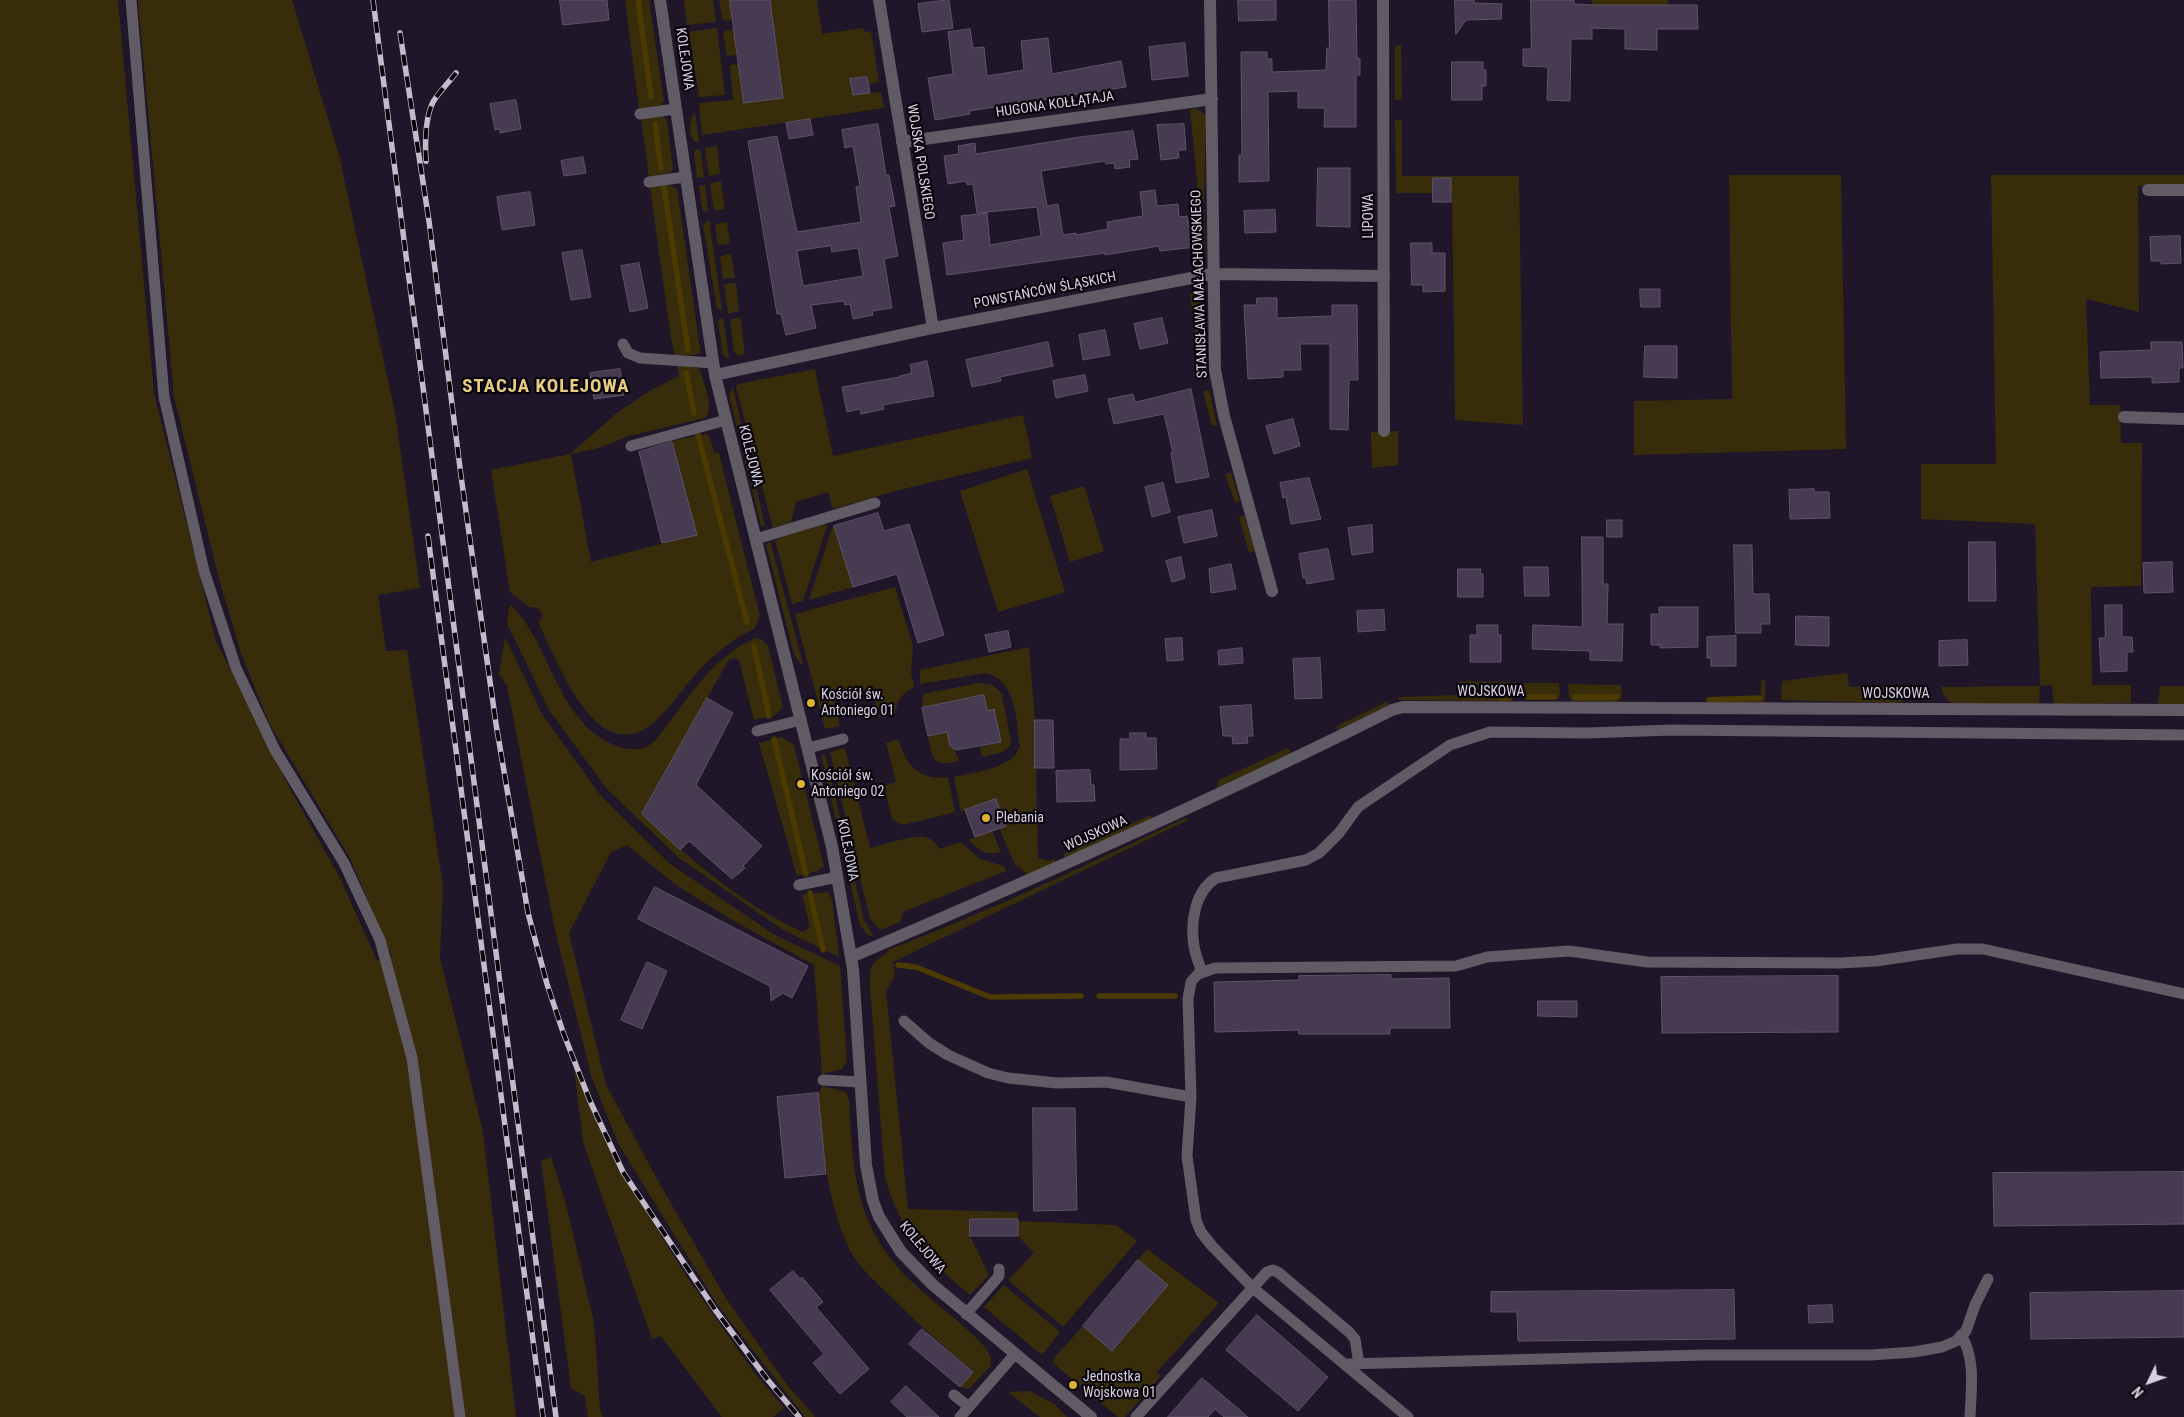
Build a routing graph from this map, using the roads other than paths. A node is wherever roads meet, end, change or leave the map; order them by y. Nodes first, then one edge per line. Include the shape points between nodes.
1 (132, 0) edge
2 (660, 0) edge
3 (879, 0) edge
4 (1210, 0) edge
5 (1382, 0) edge
6 (1212, 99) junction
7 (676, 110) junction
8 (640, 114) dead end
9 (902, 142) junction
10 (685, 177) junction
11 (649, 182) dead end
12 (2148, 190) dead end
13 (2184, 190) edge
14 (1212, 274) junction
15 (1384, 276) junction
16 (933, 328) junction
17 (624, 344) dead end
18 (714, 369) junction
19 (2124, 417) dead end
20 (2184, 419) edge
21 (726, 420) junction
22 (1384, 431) dead end
23 (631, 446) dead end
24 (875, 503) dead end
25 (756, 539) junction
26 (1272, 591) dead end
27 (2184, 710) edge
28 (801, 720) junction
29 (756, 731) dead end
30 (2184, 735) edge
31 (843, 739) dead end
32 (808, 748) junction
33 (837, 877) junction
34 (799, 885) dead end
35 (851, 957) junction
36 (1202, 972) junction
37 (2184, 994) edge
38 (904, 1020) dead end
39 (823, 1080) dead end
40 (860, 1082) junction
41 (1191, 1097) junction
42 (999, 1269) dead end
43 (1988, 1279) dead end
44 (1253, 1288) junction
45 (966, 1314) junction
46 (1961, 1335) junction
47 (1015, 1354) junction
48 (1345, 1364) junction
49 (1359, 1364) junction
50 (954, 1395) dead end
51 (969, 1407) junction
52 (460, 1417) edge
53 (960, 1417) edge
54 (1091, 1417) edge
55 (1136, 1417) edge
56 (1408, 1417) edge
57 (1970, 1417) edge

1 - 52 lane via 164,397 204,571 236,668 275,750 344,863 380,940 412,1058
2 - 7 street, KOLEJOWA
3 - 9 street, WOJSKA POLSKIEGO
4 - 6 street, STANISŁAWA MAŁACHOWSKIEGO
5 - 15 street, LIPOWA
6 - 9 street, HUGONA KOŁŁĄTAJA
6 - 14 street, STANISŁAWA MAŁACHOWSKIEGO
7 - 8 lane
7 - 10 street, KOLEJOWA
9 - 16 street, WOJSKA POLSKIEGO
10 - 11 lane
10 - 18 street, KOLEJOWA
12 - 13 street
14 - 15 street, POWSTAŃCÓW ŚLĄSKICH
14 - 16 street, POWSTAŃCÓW ŚLĄSKICH
14 - 26 street, STANISŁAWA MAŁACHOWSKIEGO via 1215,370 1224,416
15 - 22 street, LIPOWA
16 - 18 street, POWSTAŃCÓW ŚLĄSKICH
17 - 18 lane via 628,353 640,358
18 - 21 street, KOLEJOWA
19 - 20 street
21 - 23 lane
21 - 25 street, KOLEJOWA
24 - 25 lane
25 - 28 street, KOLEJOWA
27 - 35 street, WOJSKOWA via 1403,707 1110,845
28 - 29 lane
28 - 32 street, KOLEJOWA
30 - 36 lane via 1672,730 1490,732 1450,745 1358,807 1339,833 1319,853 1306,860 1216,878 1208,883 1199,898 1193,924 1194,947
31 - 32 lane
32 - 33 street, KOLEJOWA
33 - 34 lane
33 - 35 street, KOLEJOWA
35 - 40 street, KOLEJOWA
36 - 37 lane via 1214,968 1456,966 1487,957 1569,951 1647,962 1840,963 1982,949
36 - 41 lane via 1191,982 1188,999
38 - 41 lane via 948,1055 988,1073 1057,1083 1106,1082
39 - 40 lane
40 - 45 street, KOLEJOWA via 866,1165 880,1217 901,1252
41 - 44 lane via 1187,1156 1196,1220 1212,1246
42 - 45 lane via 999,1276
43 - 46 lane via 1966,1331
44 - 48 lane
44 - 49 lane via 1267,1272 1279,1272 1350,1332 1355,1339
44 - 55 lane
45 - 47 street, KOLEJOWA
46 - 49 lane via 1942,1347 1871,1355 1704,1355
46 - 57 lane via 1967,1345 1972,1375
47 - 51 lane
47 - 54 street, KOLEJOWA
48 - 49 lane
48 - 56 lane
50 - 51 lane
51 - 53 lane

